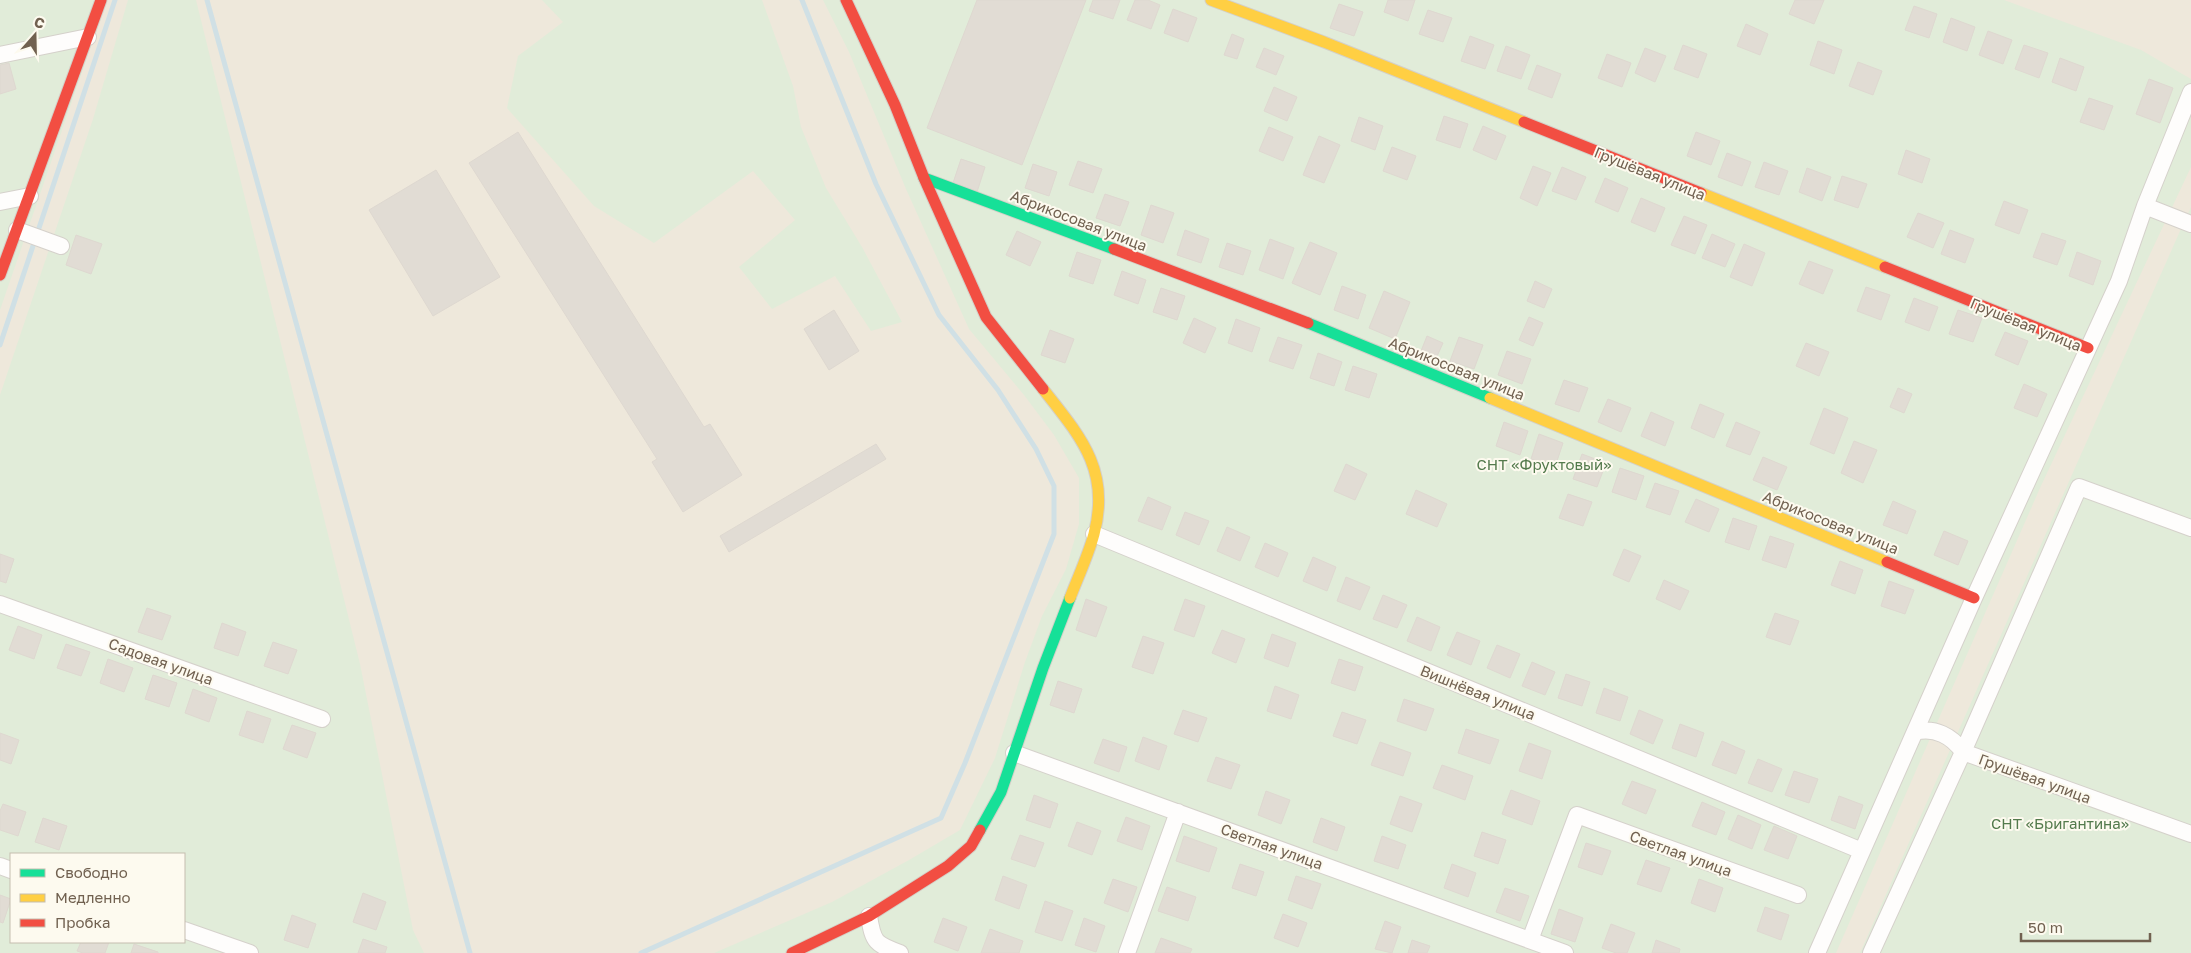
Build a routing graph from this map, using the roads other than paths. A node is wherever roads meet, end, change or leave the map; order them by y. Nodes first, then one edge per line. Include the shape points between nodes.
1 (101, 0) edge
2 (846, 0) edge
3 (1211, 0) edge
4 (88, 37) junction
5 (0, 55) edge
6 (2191, 92) edge
7 (924, 178) junction
8 (30, 196) junction
9 (0, 202) edge
10 (2146, 206) junction
11 (2189, 218) edge
12 (30, 235) junction
13 (61, 246) dead end
14 (0, 275) edge
15 (2088, 348) junction
16 (2191, 528) edge
17 (1094, 534) junction
18 (1974, 598) junction
19 (0, 604) edge
20 (322, 719) dead end
21 (1915, 732) junction
22 (1963, 752) junction
23 (1014, 753) junction
24 (1178, 812) junction
25 (2191, 834) edge
26 (1862, 850) junction
27 (1798, 895) dead end
28 (869, 916) junction
29 (185, 930) edge
30 (1530, 940) junction
31 (250, 953) edge
32 (792, 953) edge
33 (900, 953) edge
34 (1127, 953) edge
35 (1565, 953) edge
36 (1817, 953) edge
37 (1871, 953) edge

1 - 4 street
2 - 7 street
3 - 15 street, Грушёвая улица via 1334,46
4 - 5 street
4 - 8 street
6 - 10 street
7 - 17 street via 986,316 1076,431 1092,460 1100,496
7 - 18 street, Абрикосовая улица via 1286,314
8 - 9 street
8 - 12 street
10 - 11 street
10 - 15 street via 2119,281
12 - 13 street
12 - 14 street
15 - 18 street
16 - 22 street via 2079,487
17 - 23 street
17 - 26 street, Вишнёвая улица
18 - 21 street
19 - 20 street, Садовая улица
21 - 22 street via 1942,733
21 - 26 street
22 - 25 street, Грушёвая улица
22 - 37 street
23 - 24 street, Светлая улица
23 - 28 street via 1001,792 971,846 948,866
24 - 30 street, Светлая улица
24 - 34 street
26 - 36 street
27 - 30 street, Светлая улица via 1577,815
28 - 32 street
28 - 33 street via 872,933 880,946
29 - 31 street
30 - 35 street, Светлая улица

